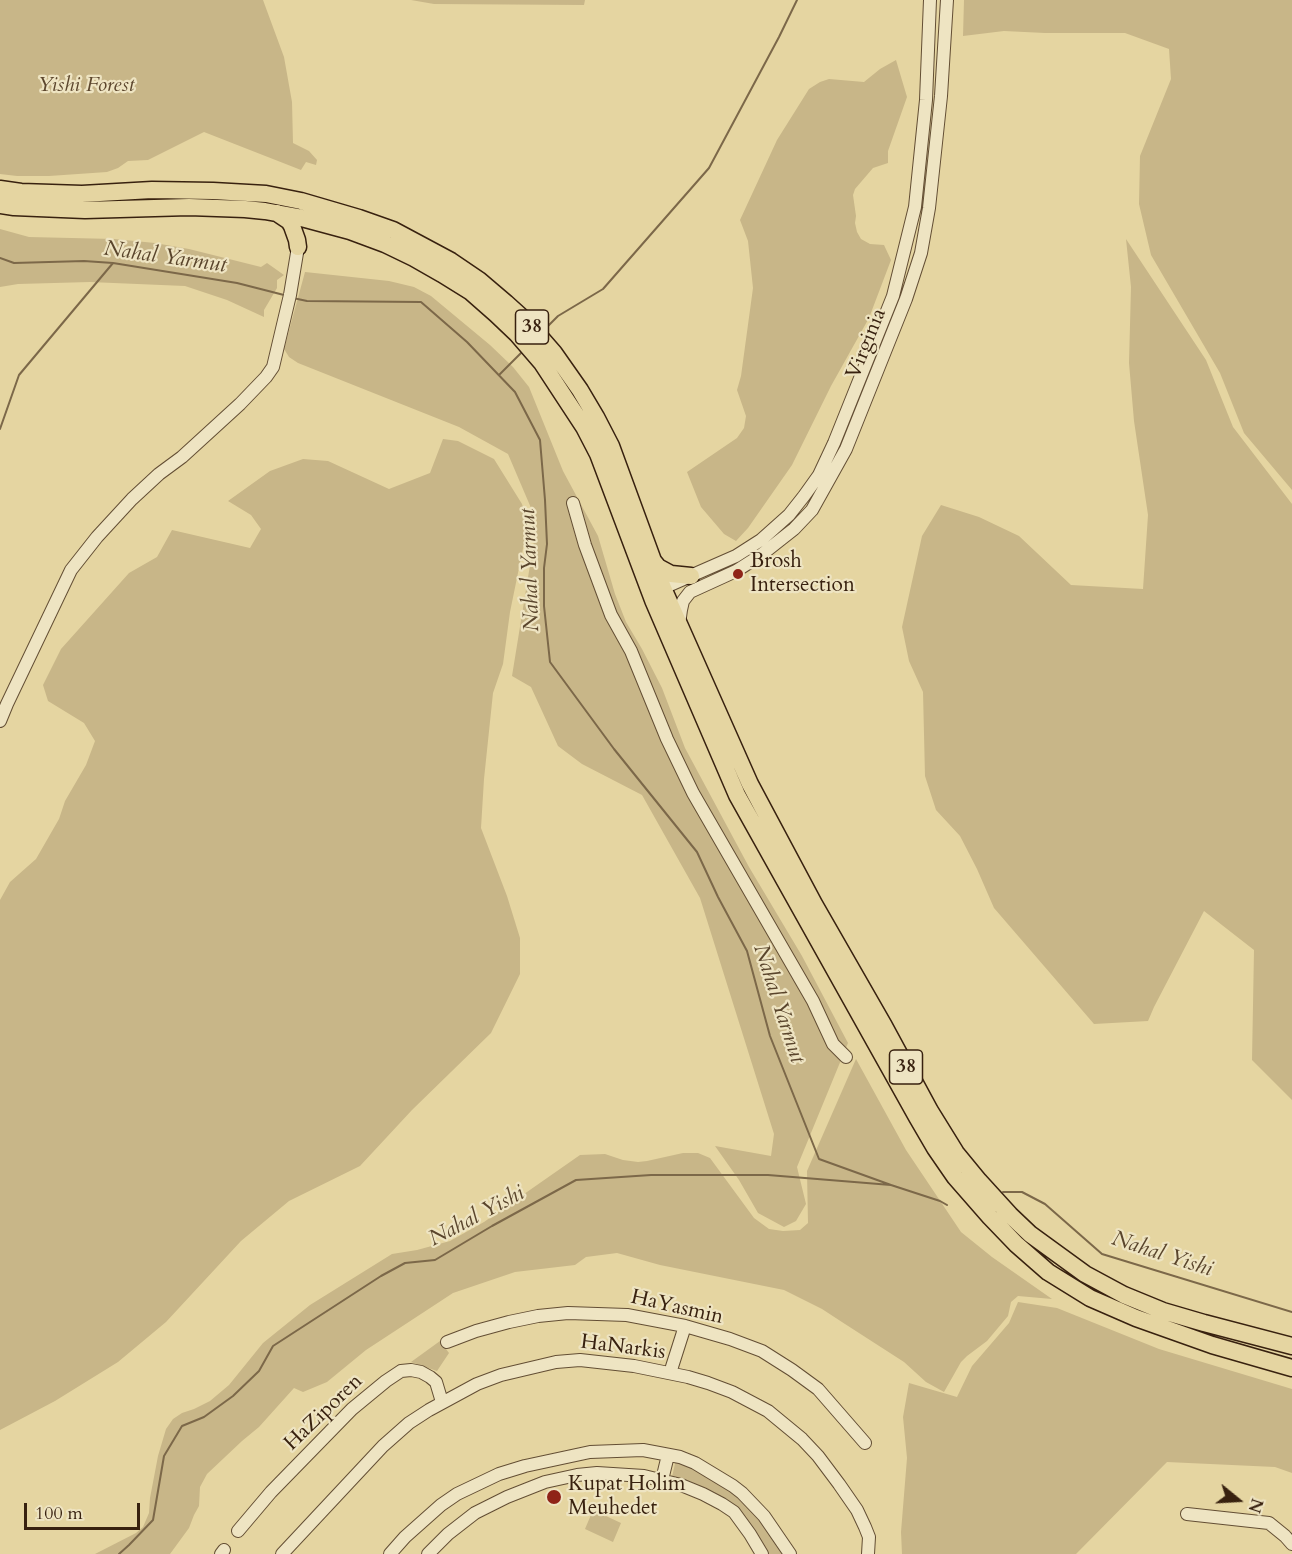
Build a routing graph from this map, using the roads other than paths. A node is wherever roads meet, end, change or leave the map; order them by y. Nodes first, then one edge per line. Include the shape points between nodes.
1 (930, 0) edge
2 (947, 0) edge
3 (0, 189) edge
4 (0, 205) edge
5 (277, 212) junction
6 (331, 226) junction
7 (298, 247) junction
8 (573, 503) dead end
9 (654, 562) junction
10 (691, 576) junction
11 (658, 594) junction
12 (680, 625) junction
13 (0, 721) edge
14 (846, 1057) dead end
15 (685, 1326) junction
16 (447, 1342) dead end
17 (1292, 1346) edge
18 (1292, 1368) edge
19 (670, 1373) junction
20 (442, 1402) junction
21 (865, 1443) dead end
22 (668, 1455) junction
23 (662, 1480) junction
24 (1187, 1514) dead end
25 (238, 1531) dead end
26 (1292, 1544) edge
27 (282, 1554) edge
28 (390, 1554) edge
29 (428, 1554) edge
30 (762, 1554) edge
31 (790, 1554) edge
32 (868, 1554) edge

1 - 10 street, Virginia via 926,100 915,207 893,296 834,443 819,475 789,515 748,549
2 - 12 street, Virginia via 929,208 921,253 846,449 812,510 761,555 690,592 683,601
3 - 9 highway, 38 via 82,194 152,190 266,195 301,201 393,230 451,261 527,322 580,390 611,446
4 - 5 highway, 38
5 - 6 highway, 38
5 - 7 highway via 289,221
6 - 7 highway via 312,231
6 - 11 highway, 38 via 385,244 442,274 471,292 517,334 572,407 598,454
7 - 13 street via 273,367 240,404 132,499 71,570
8 - 14 street via 611,615 631,651 693,793 813,1001 833,1044
9 - 10 highway via 671,574
9 - 11 highway, 38
10 - 11 street, Virginia
11 - 12 highway, 38
11 - 18 highway, 38 via 737,795 917,1117 972,1197 1048,1272 1090,1298 1201,1341
12 - 17 highway, 38 via 750,784 781,843 930,1111 979,1181 1030,1234 1084,1274 1163,1311
15 - 16 street, HaYasmin via 627,1315 568,1313 509,1322
15 - 19 street
15 - 21 street, HaYasmin via 762,1352 792,1370 818,1389
19 - 20 street, HaNarkis via 603,1362 556,1362 501,1375
19 - 32 street, HaNarkis via 708,1383 752,1402 796,1434 818,1456 856,1510 869,1537
20 - 25 street, HaZiporen via 430,1377 421,1372 401,1371 352,1409
20 - 27 street, HaNarkis via 382,1446
22 - 23 street
22 - 28 street via 643,1450 590,1452 499,1474 441,1505
22 - 31 street via 695,1463 742,1493 764,1516
23 - 29 street via 597,1473 545,1482 475,1513
23 - 30 street via 703,1494 734,1512
24 - 26 street via 1269,1523

